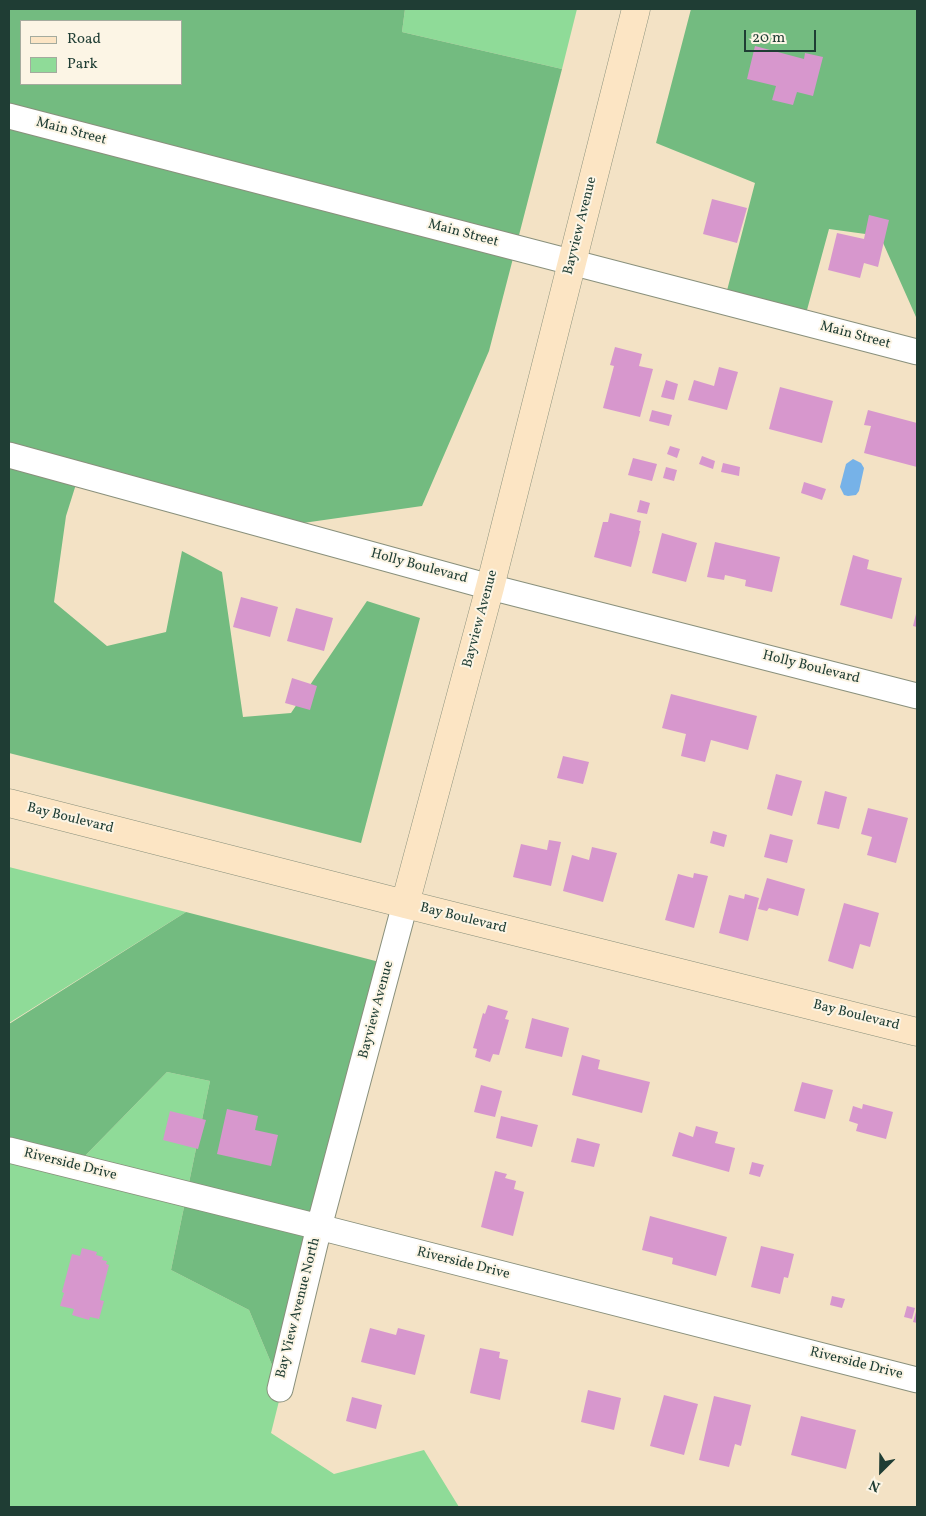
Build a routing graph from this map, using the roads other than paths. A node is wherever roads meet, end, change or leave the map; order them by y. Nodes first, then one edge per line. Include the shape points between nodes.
1 (636, 9) edge
2 (9, 116) edge
3 (572, 262) junction
4 (917, 352) edge
5 (9, 455) edge
6 (490, 587) junction
7 (917, 696) edge
8 (9, 803) edge
9 (405, 904) junction
10 (917, 1032) edge
11 (9, 1150) edge
12 (319, 1227) junction
13 (917, 1380) edge
14 (280, 1388) dead end

1 - 3 main road, Bayview Avenue
2 - 3 street, Main Street
3 - 4 street, Main Street
3 - 6 main road, Bayview Avenue
5 - 6 street, Holly Boulevard
6 - 7 street, Holly Boulevard
6 - 9 main road, Bayview Avenue
8 - 9 main road, Bay Boulevard
9 - 10 main road, Bay Boulevard
9 - 12 street, Bayview Avenue
11 - 12 street, Riverside Drive
12 - 13 street, Riverside Drive
12 - 14 street, Bay View Avenue North

